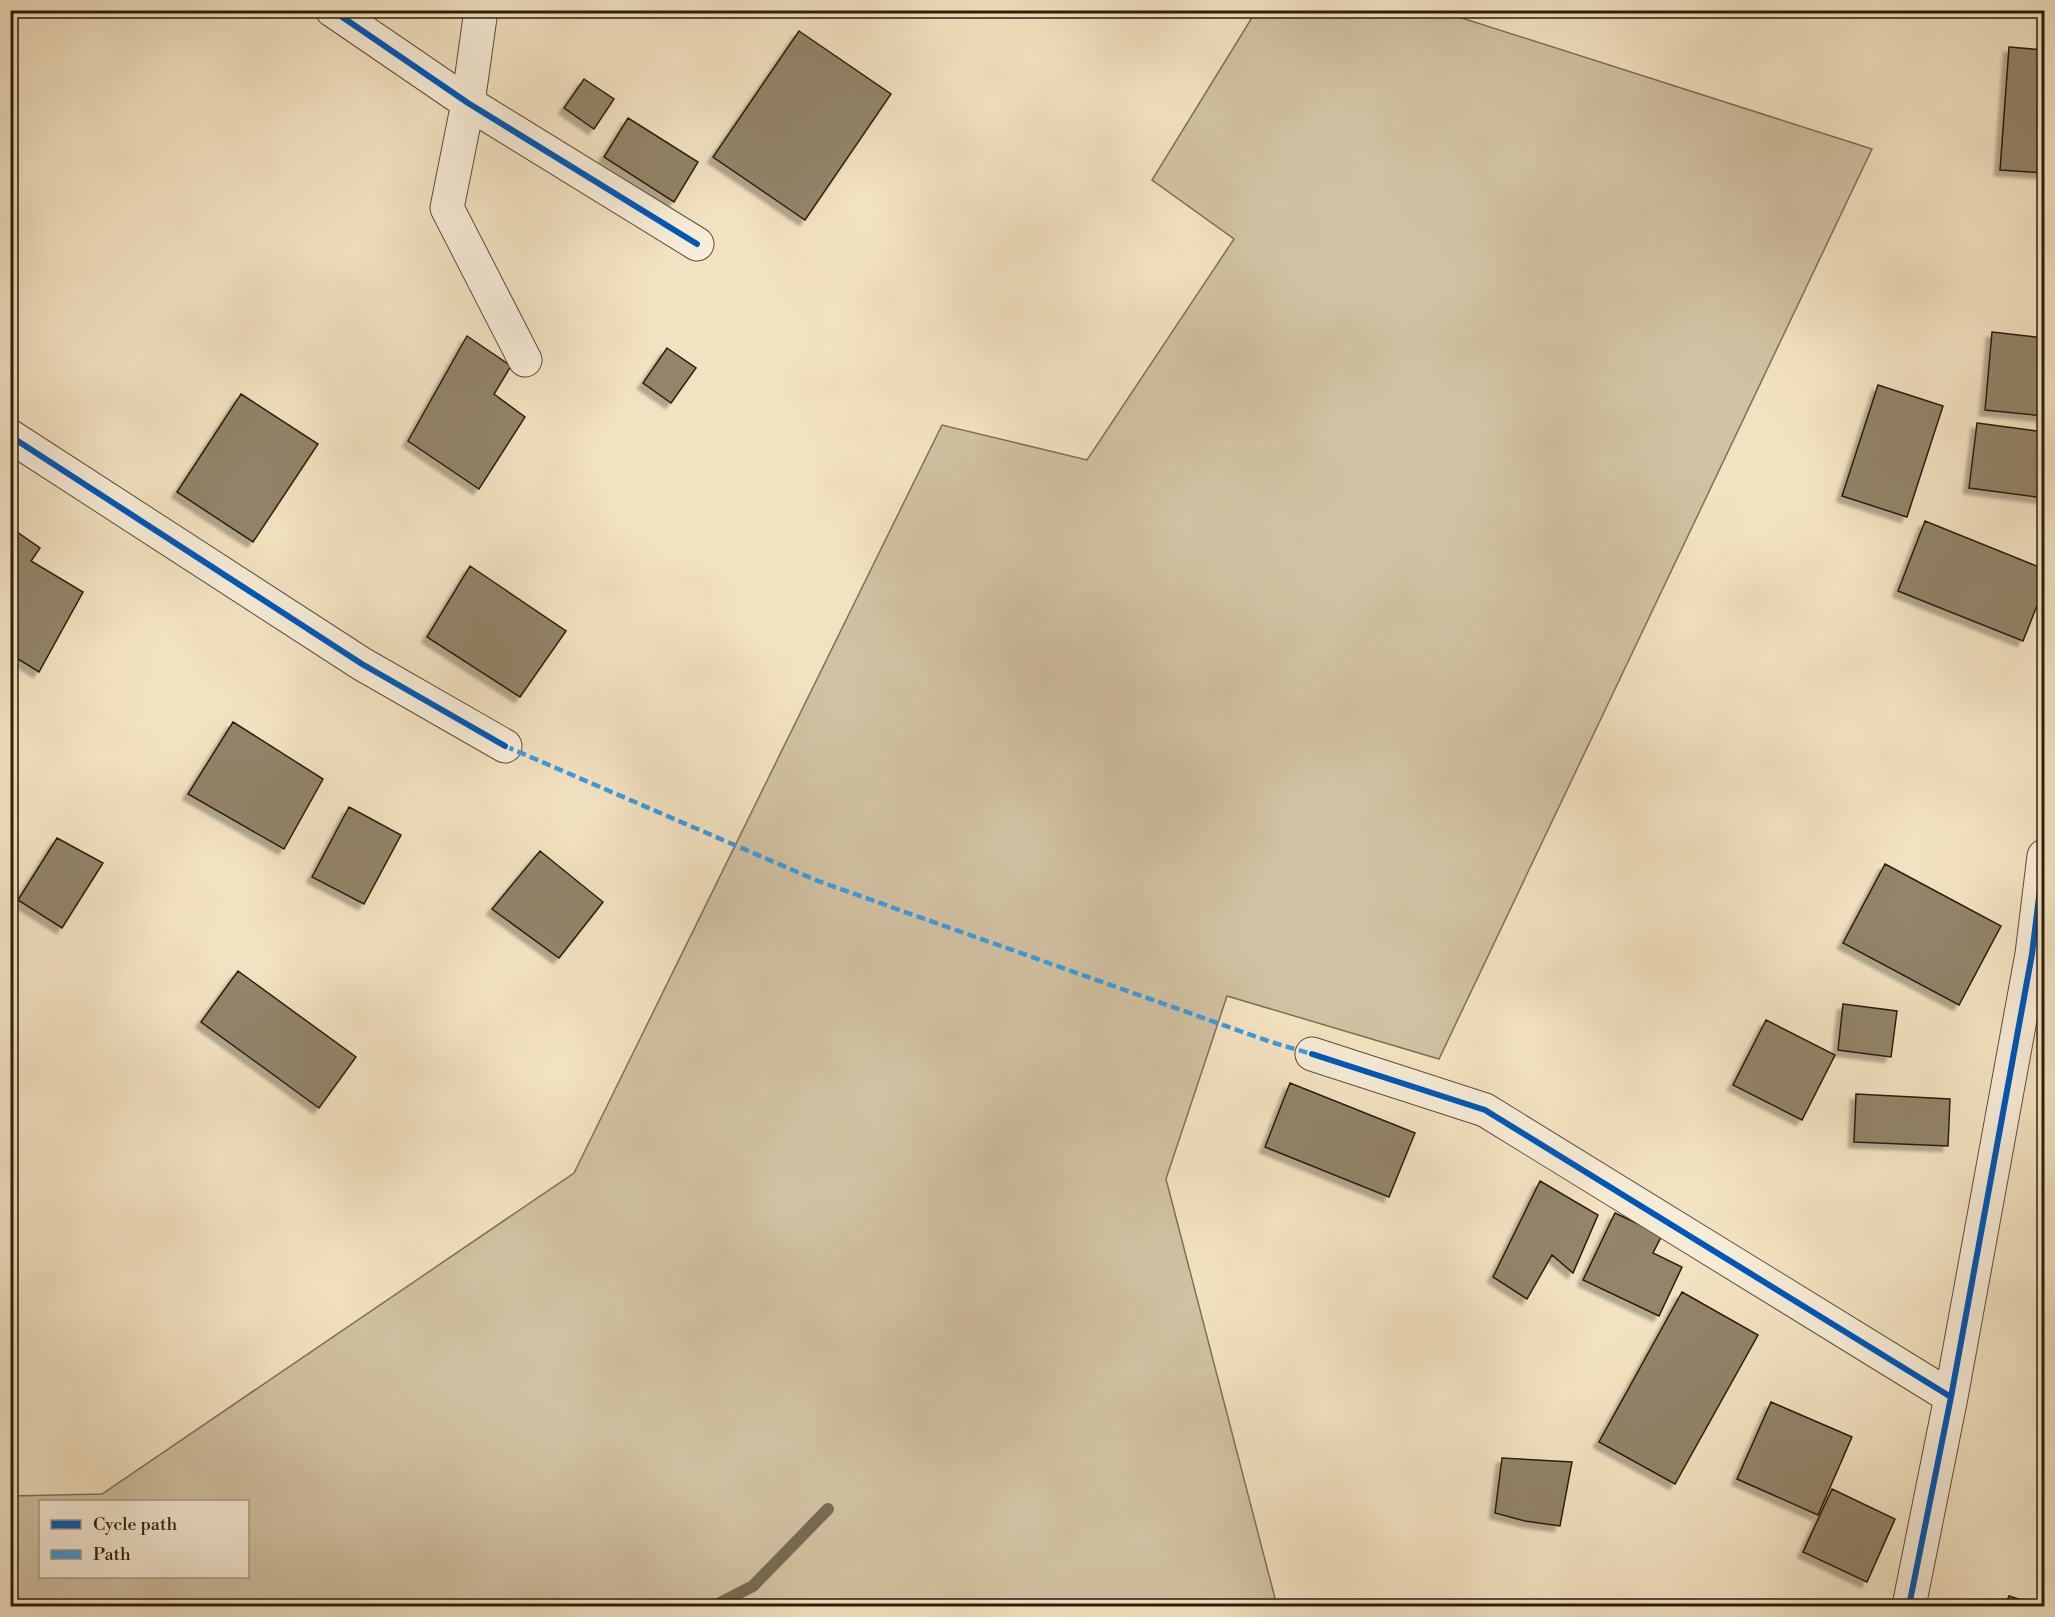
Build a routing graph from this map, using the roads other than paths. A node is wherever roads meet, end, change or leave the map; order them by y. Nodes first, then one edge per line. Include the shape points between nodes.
1 (332, 10) edge
2 (481, 10) edge
3 (468, 103) junction
4 (697, 244) dead end
5 (525, 360) dead end
6 (10, 436) edge
7 (505, 746) dead end
8 (2044, 856) edge
9 (1312, 1054) dead end
10 (1951, 1397) junction
11 (1909, 1606) edge

1 - 3 street
2 - 3 street
3 - 4 street
3 - 5 street via 447,208
6 - 7 street via 362,664
8 - 10 street via 2032,954
9 - 10 street via 1485,1110
10 - 11 street

